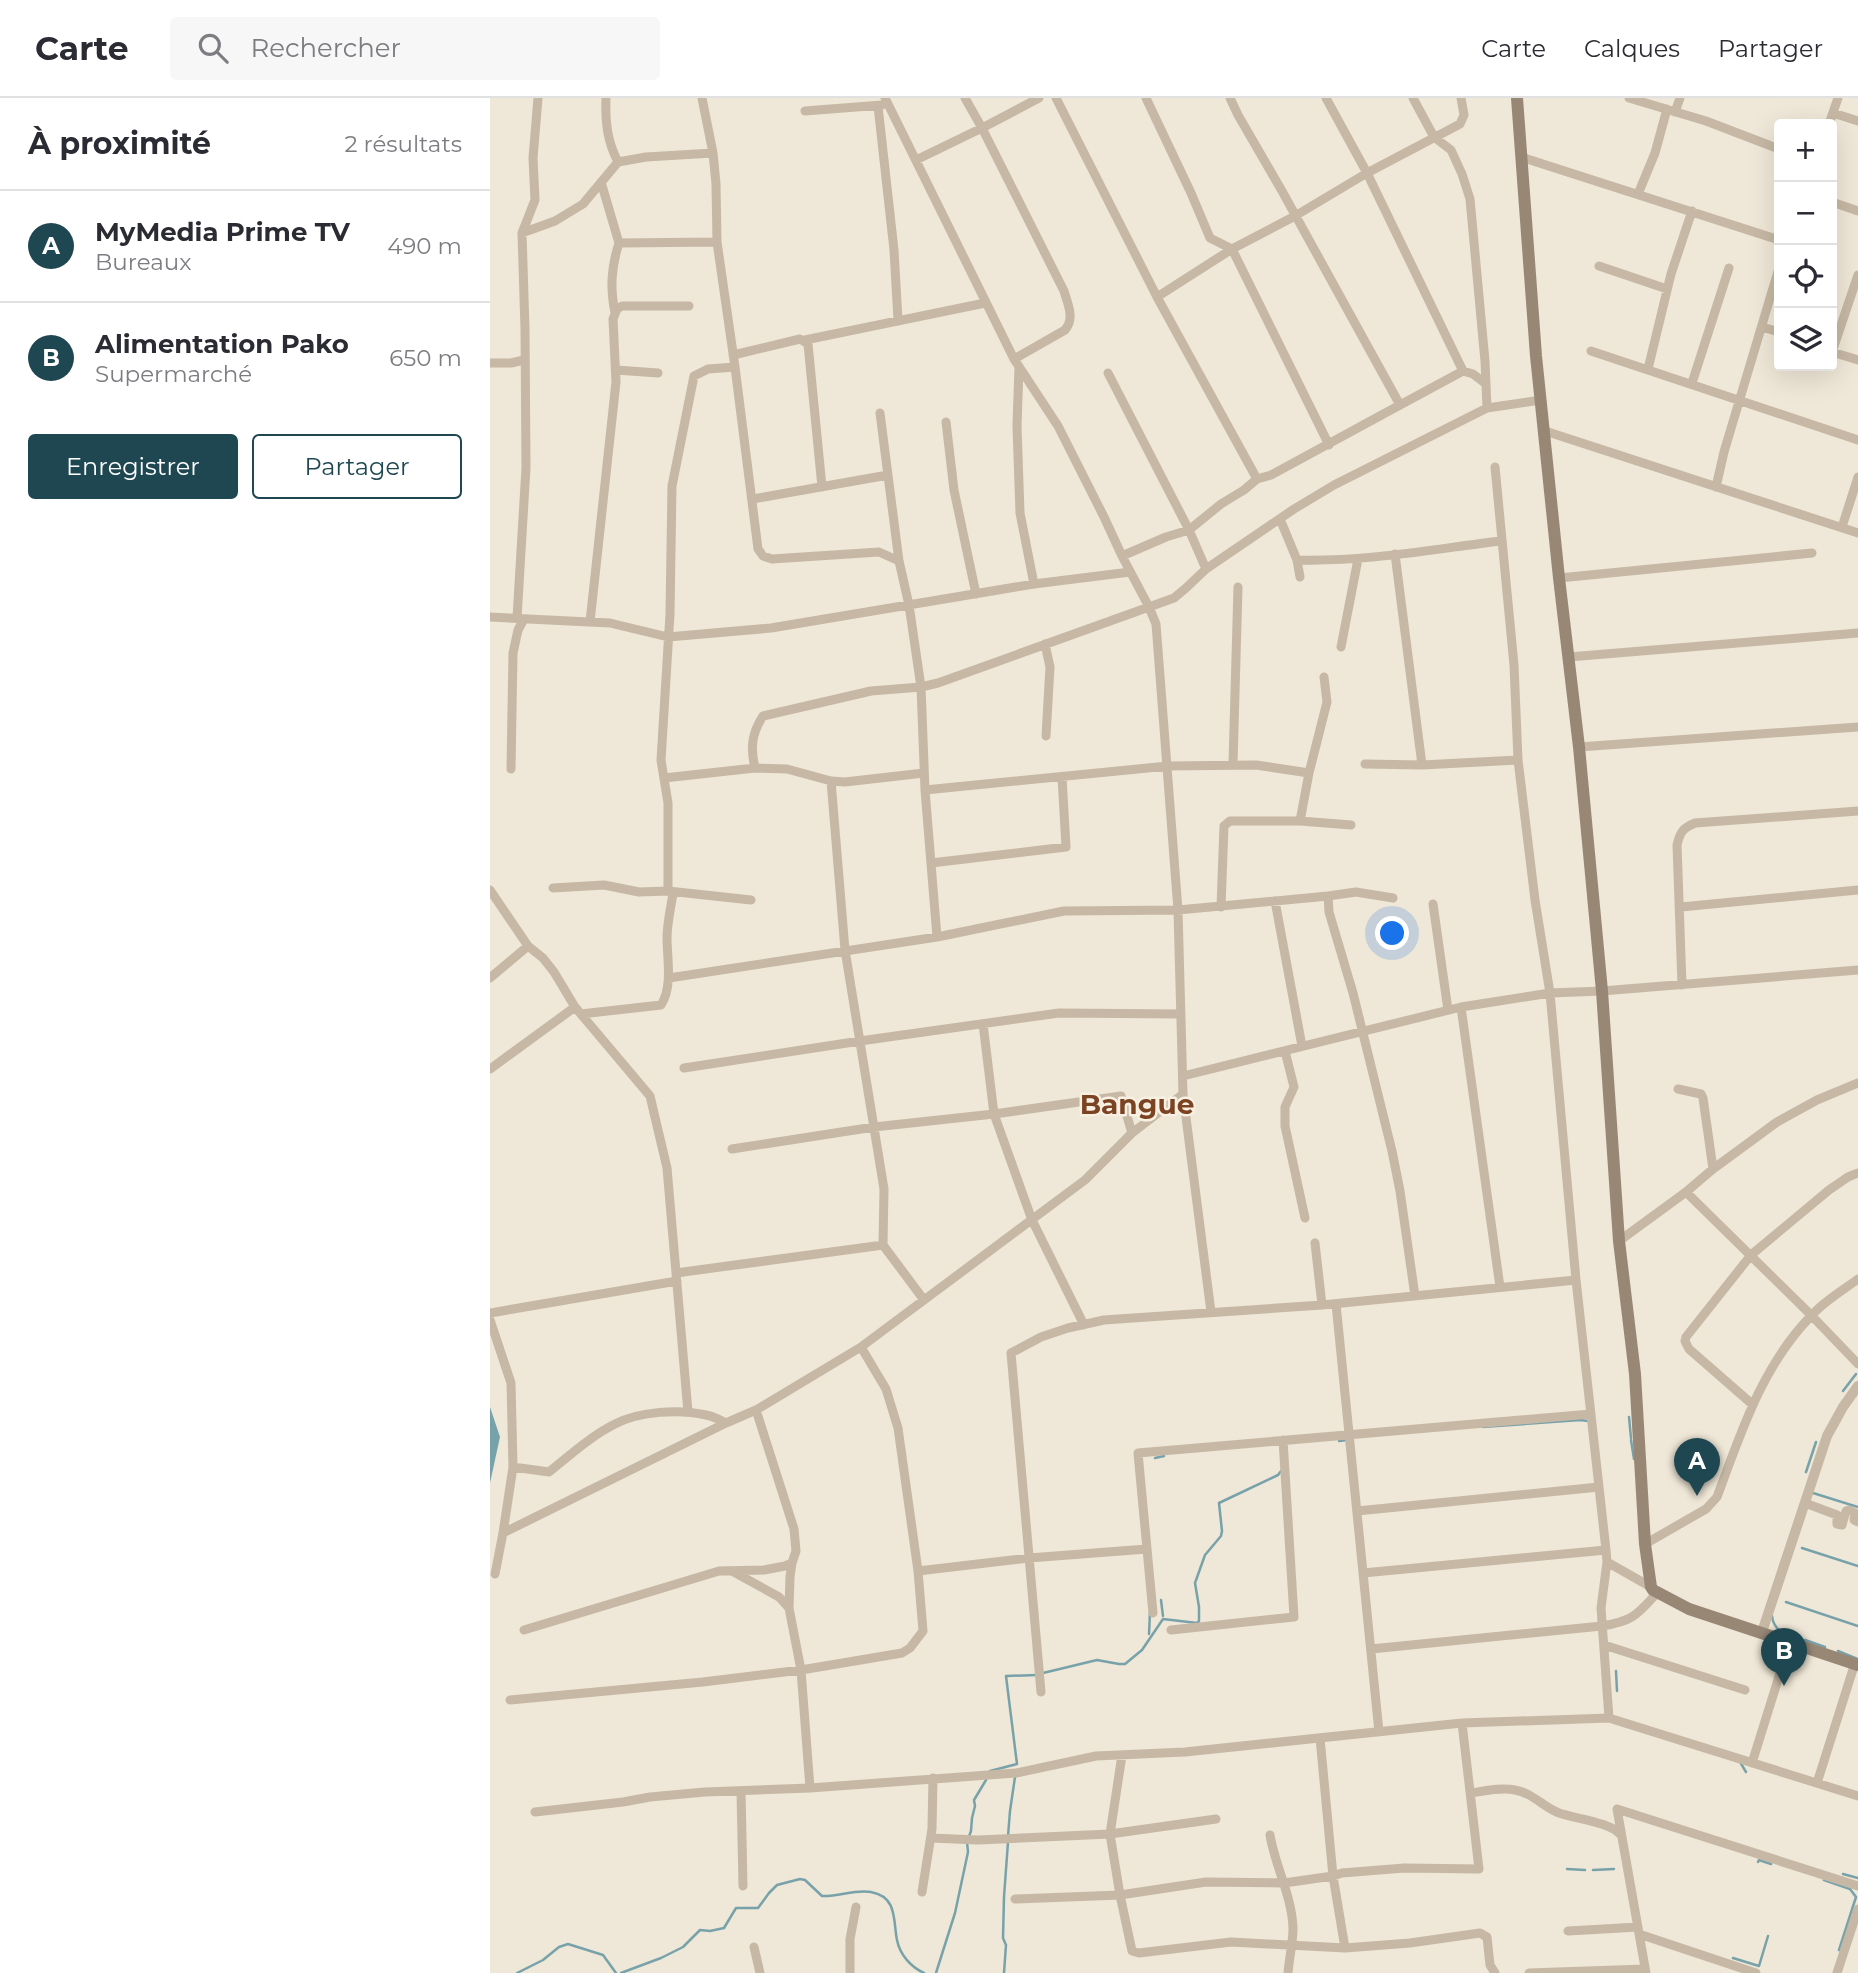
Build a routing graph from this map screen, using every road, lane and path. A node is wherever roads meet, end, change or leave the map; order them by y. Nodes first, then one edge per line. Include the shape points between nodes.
1 (538, 98) edge
2 (606, 98) edge
3 (702, 98) edge
4 (965, 98) edge
5 (1040, 98) edge
6 (1056, 98) edge
7 (1146, 98) edge
8 (1230, 98) edge
9 (1326, 98) edge
10 (1413, 98) edge
11 (1461, 98) edge
12 (1517, 98) edge
13 (1629, 98) edge
14 (1680, 98) edge
15 (1838, 98) edge
16 (883, 102) edge
17 (805, 111) dead end
18 (1671, 111) junction
19 (1833, 113) junction
20 (1831, 119) edge
21 (1858, 121) edge
22 (982, 128) junction
23 (1434, 136) junction
24 (1774, 147) edge
25 (713, 153) junction
26 (1521, 158) junction
27 (916, 160) junction
28 (618, 162) junction
29 (1367, 173) junction
30 (601, 182) junction
31 (1638, 194) junction
32 (1837, 204) edge
33 (1692, 211) junction
34 (1858, 211) edge
35 (1294, 216) junction
36 (522, 233) junction
37 (1774, 238) edge
38 (717, 242) junction
39 (619, 243) junction
40 (1232, 249) junction
41 (1599, 266) dead end
42 (1729, 268) dead end
43 (1858, 275) edge
44 (1774, 285) edge
45 (1667, 289) junction
46 (1157, 297) junction
47 (985, 303) junction
48 (689, 306) dead end
49 (614, 313) junction
50 (898, 320) junction
51 (1762, 327) junction
52 (1774, 331) edge
53 (1837, 337) edge
54 (805, 341) junction
55 (1591, 351) dead end
56 (1837, 354) edge
57 (733, 355) junction
58 (524, 360) junction
59 (1858, 360) edge
60 (490, 363) edge
61 (1017, 363) junction
62 (735, 367) junction
63 (1648, 369) junction
64 (616, 370) junction
65 (1462, 371) junction
66 (658, 373) dead end
67 (1108, 373) dead end
68 (1692, 383) junction
69 (1486, 384) junction
70 (1541, 400) junction
71 (1741, 401) junction
72 (1400, 405) junction
73 (1487, 408) junction
74 (880, 413) dead end
75 (946, 422) dead end
76 (1545, 431) junction
77 (1858, 440) edge
78 (1329, 445) junction
79 (1496, 467) dead end
80 (888, 475) junction
81 (1858, 477) edge
82 (1257, 479) junction
83 (822, 487) junction
84 (1716, 487) junction
85 (753, 499) junction
86 (1280, 519) junction
87 (1842, 527) junction
88 (1188, 530) junction
89 (1858, 533) edge
90 (1502, 541) junction
91 (1812, 553) dead end
92 (1395, 554) junction
93 (1122, 556) junction
94 (1358, 559) junction
95 (899, 561) junction
96 (1297, 561) junction
97 (1206, 569) junction
98 (1130, 572) junction
99 (1300, 577) dead end
100 (1559, 578) junction
101 (1034, 584) junction
102 (1238, 587) dead end
103 (976, 594) junction
104 (909, 605) junction
105 (1149, 607) junction
106 (490, 617) edge
107 (521, 618) junction
108 (590, 622) junction
109 (1858, 633) edge
110 (668, 637) junction
111 (1045, 645) junction
112 (1341, 647) dead end
113 (1569, 657) junction
114 (1324, 677) dead end
115 (921, 687) junction
116 (1858, 727) edge
117 (1046, 736) dead end
118 (1579, 747) junction
119 (1518, 760) junction
120 (1233, 764) junction
121 (1365, 764) dead end
122 (1422, 765) junction
123 (1168, 766) junction
124 (755, 768) junction
125 (511, 769) dead end
126 (924, 773) junction
127 (1309, 773) junction
128 (1062, 776) junction
129 (664, 778) junction
130 (831, 782) junction
131 (925, 790) junction
132 (1858, 811) edge
133 (1300, 821) junction
134 (1351, 825) dead end
135 (931, 863) junction
136 (553, 888) dead end
137 (490, 890) edge
138 (1858, 890) edge
139 (670, 892) junction
140 (1328, 896) junction
141 (1392, 898) dead end
142 (751, 900) dead end
143 (1275, 901) junction
144 (1433, 904) dead end
145 (1221, 907) junction
146 (1681, 907) junction
147 (1178, 910) junction
148 (936, 937) junction
149 (528, 946) junction
150 (845, 950) junction
151 (1858, 970) edge
152 (490, 978) edge
153 (669, 978) junction
154 (1682, 985) junction
155 (1602, 991) junction
156 (1550, 993) junction
157 (1461, 1007) junction
158 (578, 1010) junction
159 (1448, 1010) junction
160 (1181, 1014) junction
161 (983, 1024) junction
162 (1362, 1031) junction
163 (860, 1041) junction
164 (1302, 1046) junction
165 (1285, 1051) junction
166 (684, 1068) dead end
167 (490, 1069) edge
168 (1183, 1076) junction
169 (1858, 1083) edge
170 (1678, 1089) dead end
171 (1183, 1094) junction
172 (994, 1114) junction
173 (874, 1127) junction
174 (1132, 1133) junction
175 (732, 1149) dead end
176 (1713, 1169) junction
177 (1858, 1174) edge
178 (1686, 1192) junction
179 (1305, 1218) dead end
180 (1032, 1220) junction
181 (1619, 1241) junction
182 (1315, 1243) dead end
183 (883, 1245) junction
184 (1751, 1255) junction
185 (676, 1277) junction
186 (1858, 1279) edge
187 (1576, 1280) junction
188 (1500, 1287) junction
189 (1415, 1296) junction
190 (923, 1300) junction
191 (1336, 1304) junction
192 (1322, 1305) junction
193 (490, 1312) edge
194 (1211, 1312) junction
195 (1811, 1315) junction
196 (490, 1320) edge
197 (1084, 1325) junction
198 (860, 1346) junction
199 (1858, 1364) edge
200 (1858, 1386) edge
201 (1752, 1404) junction
202 (756, 1410) junction
203 (688, 1412) junction
204 (1591, 1414) junction
205 (726, 1423) junction
206 (1349, 1435) junction
207 (1283, 1440) junction
208 (513, 1467) junction
209 (1599, 1487) junction
210 (1805, 1503) junction
211 (1357, 1511) junction
212 (1858, 1522) edge
213 (503, 1533) junction
214 (1645, 1544) junction
215 (1147, 1549) junction
216 (1606, 1550) junction
217 (1029, 1558) junction
218 (1607, 1562) junction
219 (792, 1563) junction
220 (731, 1570) junction
221 (918, 1571) junction
222 (1363, 1573) junction
223 (495, 1574) dead end
224 (1654, 1590) junction
225 (789, 1608) junction
226 (1153, 1613) dead end
227 (1602, 1626) junction
228 (524, 1630) dead end
229 (1171, 1630) dead end
230 (1762, 1632) junction
231 (1790, 1642) junction
232 (1604, 1646) junction
233 (1371, 1649) junction
234 (1856, 1664) edge
235 (801, 1670) junction
236 (1745, 1690) dead end
237 (1041, 1692) dead end
238 (510, 1700) dead end
239 (1609, 1718) junction
240 (1462, 1723) junction
241 (1379, 1732) junction
242 (1320, 1738) junction
243 (1122, 1755) junction
244 (1752, 1763) junction
245 (933, 1778) junction
246 (1817, 1783) junction
247 (810, 1788) junction
248 (741, 1791) junction
249 (1471, 1793) junction
250 (1858, 1796) edge
251 (535, 1812) dead end
252 (1216, 1819) dead end
253 (1110, 1834) junction
254 (1270, 1835) dead end
255 (1621, 1835) junction
256 (931, 1838) junction
257 (1333, 1876) junction
258 (1284, 1883) junction
259 (743, 1886) dead end
260 (1858, 1886) edge
261 (922, 1892) dead end
262 (1120, 1895) junction
263 (1015, 1899) dead end
264 (856, 1908) dead end
265 (1858, 1909) edge
266 (1568, 1931) dead end
267 (1638, 1931) junction
268 (1291, 1946) junction
269 (754, 1947) dead end
270 (1345, 1948) junction
271 (1645, 1971) edge
272 (760, 1973) edge
273 (850, 1973) edge
274 (1288, 1973) edge
275 (1495, 1973) edge
276 (1529, 1973) edge
277 (1756, 1973) edge
278 (1836, 1973) edge

1 - 36 street via 535,200
2 - 28 street via 605,123
3 - 25 street
4 - 22 street
5 - 22 street
6 - 46 street
7 - 40 street via 1210,238
8 - 35 street
9 - 29 street
10 - 23 street
11 - 23 street via 1464,115 1460,124
12 - 26 main road
13 - 18 street
14 - 18 street
15 - 19 street
16 - 17 street
16 - 27 street
16 - 50 street
18 - 24 street
18 - 31 street
19 - 20 street
19 - 21 street
22 - 27 street
22 - 61 street via 1064,291 1071,316 1065,330
23 - 29 street
23 - 69 street via 1451,150 1470,199
25 - 28 street
25 - 38 street
26 - 31 street
26 - 70 main road
27 - 47 street
28 - 30 street
29 - 35 street
29 - 65 street
30 - 36 street via 568,214
30 - 39 street
31 - 33 street
32 - 34 street
33 - 37 street
33 - 45 street
35 - 40 street
35 - 72 street
36 - 58 street
38 - 39 street
38 - 57 street
39 - 49 street via 612,264
40 - 46 street
40 - 78 street
41 - 45 street
42 - 68 street
43 - 53 street
44 - 51 street
45 - 63 street
46 - 82 street
47 - 50 street
47 - 61 street
48 - 49 street via 622,306
49 - 64 street
50 - 54 street
51 - 52 street
51 - 71 street
54 - 57 street
54 - 83 street
55 - 63 street
56 - 59 street
57 - 62 street
58 - 60 street
58 - 107 street
61 - 93 street via 1058,426
61 - 101 street via 1020,513
62 - 85 street
62 - 110 street via 699,372 690,392 672,486
63 - 68 street
64 - 66 street
64 - 108 street
65 - 69 street
65 - 72 street
67 - 88 street
68 - 71 street
69 - 73 street
70 - 73 street
70 - 76 main road
71 - 77 street
71 - 84 street
72 - 78 street
73 - 86 street via 1334,485
74 - 80 street
75 - 103 street via 954,490
76 - 84 street
76 - 100 main road
78 - 82 street
79 - 90 street
80 - 83 street
80 - 95 street
81 - 87 street
82 - 88 street
83 - 85 street
84 - 87 street
85 - 95 street via 758,548 763,556 879,552
86 - 96 street
86 - 97 street
87 - 89 street
88 - 93 street
88 - 97 street
90 - 92 street
90 - 119 street
91 - 100 street
92 - 94 street
92 - 122 street
93 - 98 street
94 - 96 street
94 - 112 street
95 - 104 street
96 - 99 street
97 - 105 street via 1180,594
98 - 101 street
98 - 105 street
100 - 113 main road
101 - 103 street
102 - 120 street
103 - 104 street
104 - 110 street via 771,628
104 - 115 street
105 - 111 street
105 - 123 street via 1158,635
106 - 107 street
107 - 108 street
107 - 125 street via 513,653
108 - 110 street
109 - 113 street
110 - 129 street via 661,748
111 - 115 street
111 - 117 street via 1050,667
113 - 118 main road
114 - 127 street via 1327,702
115 - 124 street via 871,691 763,716 752,740
115 - 126 street
116 - 118 street
118 - 155 main road
119 - 122 street
119 - 156 street
120 - 123 street
120 - 127 street
121 - 122 street
123 - 128 street
123 - 147 street
124 - 129 street
124 - 130 street via 787,769
126 - 130 street
126 - 131 street
127 - 133 street
128 - 131 street
128 - 135 street via 1066,847
129 - 139 street
130 - 150 street
131 - 135 street
132 - 146 street via 1685,827 1677,845
133 - 134 street
133 - 145 street via 1226,823
135 - 148 street
136 - 139 street via 604,885
137 - 149 street
138 - 146 street
139 - 142 street
139 - 153 street
140 - 141 street via 1351,892
140 - 143 street
140 - 162 street
143 - 145 street
143 - 164 street
144 - 159 street
145 - 147 street
146 - 154 street
147 - 148 street via 1064,911
147 - 160 street
148 - 150 street
149 - 152 street
149 - 158 street via 554,972
150 - 153 street
150 - 163 street
151 - 154 street
153 - 158 street via 662,1004
154 - 155 street
155 - 156 street
155 - 181 main road
156 - 157 street
156 - 187 street
157 - 159 street
157 - 188 street
158 - 167 street
158 - 185 street via 650,1096 667,1168
159 - 162 street
160 - 161 street via 1059,1013
160 - 168 street
161 - 163 street
161 - 172 street
162 - 164 street
162 - 189 street via 1395,1164
163 - 166 street
163 - 173 street
164 - 165 street
165 - 168 street
165 - 179 street via 1294,1087 1285,1107 1285,1126
168 - 171 street
169 - 176 street via 1777,1122
170 - 176 street via 1703,1098
171 - 174 street
171 - 194 street
172 - 173 street
172 - 174 street via 1121,1096
172 - 180 street
173 - 175 street
173 - 183 street via 884,1189
174 - 180 street via 1085,1180
176 - 178 street
177 - 184 street via 1829,1190
178 - 181 street
178 - 184 street
180 - 190 street
180 - 197 street
181 - 214 main road via 1635,1374
182 - 192 street
183 - 185 street
183 - 190 street
184 - 195 street
184 - 201 street via 1685,1341
185 - 193 street
185 - 203 street
186 - 195 street
187 - 188 street
187 - 204 street
188 - 189 street
189 - 191 street
190 - 198 street
191 - 192 street
191 - 206 street
192 - 194 street
194 - 197 street
195 - 199 street
195 - 201 street via 1785,1346
196 - 208 street via 511,1383
197 - 217 street via 1041,1336 1011,1353
198 - 202 street
198 - 221 street via 886,1390 898,1428
200 - 210 street via 1827,1436
201 - 214 street via 1712,1504
202 - 205 street
202 - 219 street via 794,1529 796,1558
203 - 205 street
203 - 208 street via 644,1415 618,1423 547,1472
204 - 206 street
204 - 209 street
205 - 213 street
206 - 207 street
206 - 211 street
207 - 215 street via 1138,1453
207 - 229 street via 1294,1617
208 - 213 street
209 - 211 street
209 - 216 street
210 - 212 street via 1837,1516 1837,1524 1842,1525 1849,1510
210 - 230 street
211 - 222 street
213 - 223 street
214 - 224 main road
215 - 217 street
215 - 226 street
216 - 218 street
216 - 222 street
217 - 221 street
217 - 237 street
218 - 224 street
218 - 227 street
219 - 220 street via 764,1570
219 - 225 street
220 - 225 street via 779,1597
220 - 228 street
221 - 235 street via 923,1631 910,1648
222 - 233 street
224 - 227 street via 1637,1614 1624,1623
224 - 230 main road via 1689,1609
225 - 235 street
227 - 232 street
227 - 233 street
230 - 231 main road
231 - 234 main road
231 - 244 street
232 - 236 street
232 - 239 street
233 - 241 street
234 - 246 street
235 - 238 street
235 - 247 street
239 - 240 street
239 - 244 street
240 - 241 street
240 - 249 street
241 - 242 street
242 - 243 street
242 - 257 street
243 - 245 street via 1075,1759 1016,1773
243 - 253 street
244 - 246 street
245 - 247 street
245 - 256 street
246 - 250 street
247 - 248 street
248 - 251 street
248 - 259 street
249 - 255 street via 1517,1790 1557,1812
249 - 257 street via 1479,1869 1396,1868
252 - 253 street
253 - 256 street
253 - 262 street
254 - 258 street
255 - 260 street via 1617,1809
255 - 267 street
256 - 261 street
257 - 258 street
257 - 270 street
258 - 262 street via 1206,1882
258 - 268 street via 1293,1924
262 - 263 street
262 - 268 street via 1130,1948 1135,1953 1223,1942
264 - 273 street
265 - 278 street
266 - 267 street
267 - 271 street
267 - 277 street
268 - 270 street
268 - 274 street
269 - 272 street
270 - 275 street via 1480,1933 1487,1937
271 - 276 street

